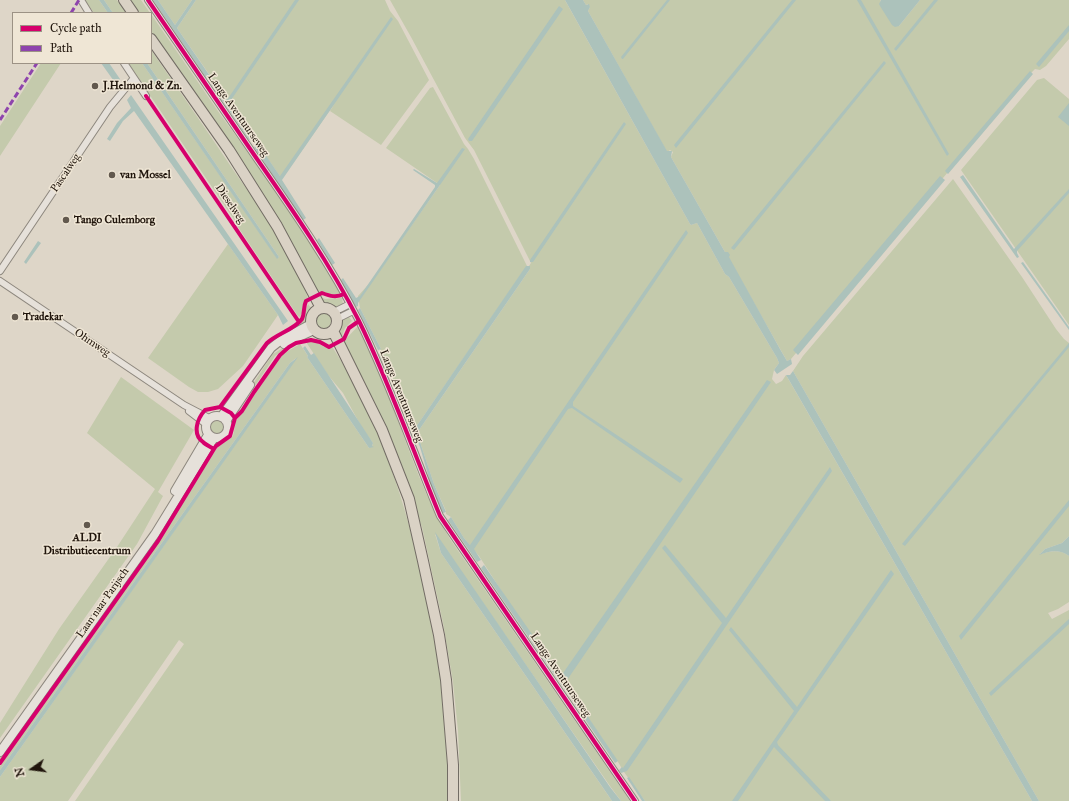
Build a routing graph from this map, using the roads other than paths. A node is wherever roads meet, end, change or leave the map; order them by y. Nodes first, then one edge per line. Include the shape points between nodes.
1 (81, 0) edge
2 (124, 0) edge
3 (148, 0) edge
4 (89, 12) edge
5 (132, 12) edge
6 (152, 40) edge
7 (125, 64) edge
8 (134, 78) junction
9 (146, 96) dead end
10 (0, 271) edge
11 (0, 281) edge
12 (350, 304) junction
13 (318, 309) junction
14 (353, 311) junction
15 (336, 315) junction
16 (312, 327) junction
17 (330, 333) junction
18 (223, 419) junction
19 (208, 421) junction
20 (211, 436) junction
21 (0, 744) edge
22 (0, 752) edge
23 (453, 801) edge
24 (634, 801) edge

1 - 4 street
2 - 5 main road
3 - 12 street, Lange Aventuurseweg via 304,226
6 - 13 main road via 229,150 277,226
7 - 8 street
8 - 9 street
8 - 10 street, Pascalweg via 110,107
11 - 19 street, Ohmweg
12 - 14 street, Lange Aventuurseweg
12 - 15 street
13 - 15 main road via 328,308
13 - 16 main road via 311,317
14 - 15 street
14 - 24 street, Lange Aventuurseweg via 393,395 440,516
15 - 17 main road via 337,326
16 - 17 main road via 320,334
16 - 18 street via 281,340 271,348
17 - 23 main road via 342,348 346,361 382,430 409,499 446,680
18 - 19 street via 215,416
18 - 20 street via 228,427 226,434 221,438
19 - 20 street via 206,430
20 - 21 street, Laan naar Parijsch via 153,529
20 - 22 street, Laan naar Parijsch via 155,534

